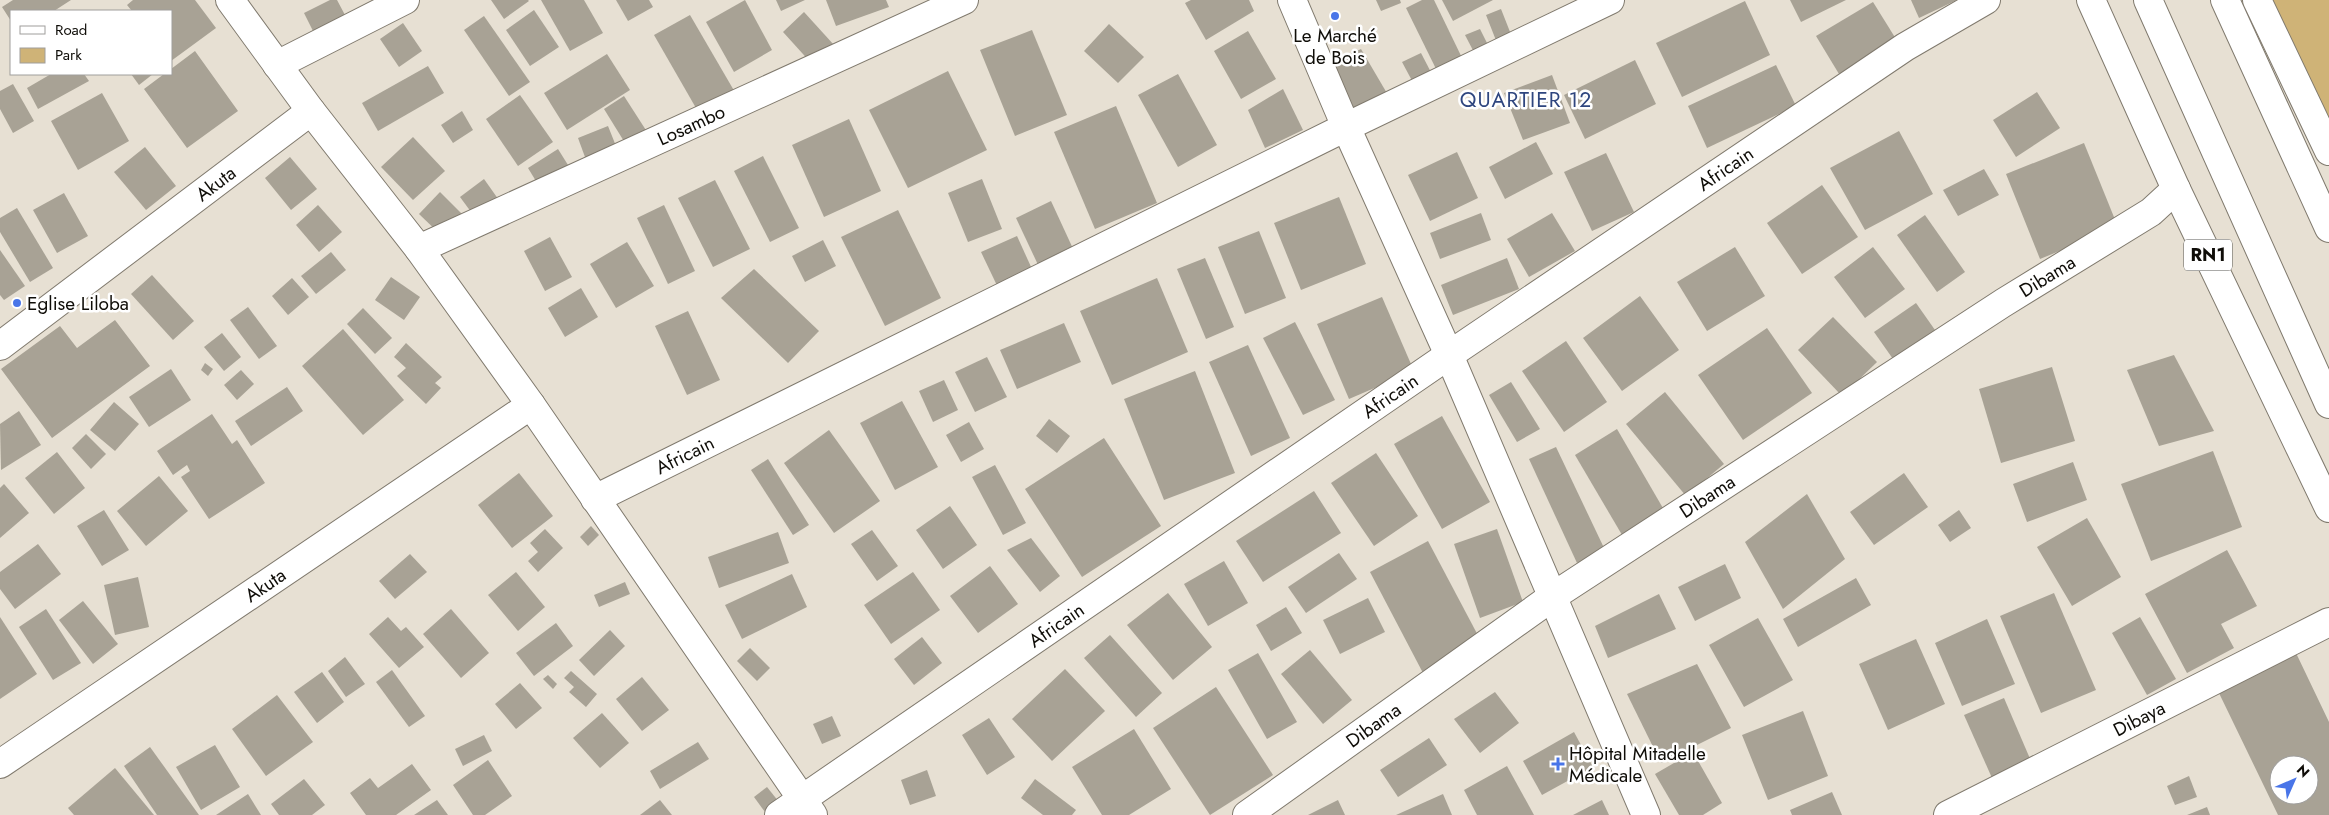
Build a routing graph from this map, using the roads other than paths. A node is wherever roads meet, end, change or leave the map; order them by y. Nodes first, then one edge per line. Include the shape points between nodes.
1 (230, 0) edge
2 (405, 0) edge
3 (964, 0) edge
4 (1292, 0) edge
5 (1610, 0) edge
6 (1986, 0) edge
7 (2091, 0) edge
8 (2148, 0) edge
9 (2225, 0) edge
10 (2257, 0) edge
11 (277, 65) junction
12 (311, 112) junction
13 (1346, 127) junction
14 (2329, 151) edge
15 (2176, 190) junction
16 (2329, 228) edge
17 (419, 249) junction
18 (0, 346) edge
19 (1449, 354) junction
20 (2329, 404) edge
21 (531, 405) junction
22 (595, 499) junction
23 (2329, 508) edge
24 (1552, 596) junction
25 (2329, 622) edge
26 (0, 764) edge
27 (807, 807) edge
28 (780, 815) edge
29 (1247, 815) edge
30 (1646, 815) edge
31 (1948, 815) edge

1 - 11 main road
2 - 11 main road
3 - 17 main road, Losambo
4 - 13 main road
5 - 13 main road, Africain
6 - 19 main road, Africain via 1905,47
7 - 15 main road, RN1
8 - 20 main road
9 - 16 main road
10 - 14 main road
11 - 12 main road
12 - 17 main road
12 - 18 main road, Akuta
13 - 19 main road
13 - 22 main road, Africain
15 - 23 main road, RN1
15 - 24 main road, Dibama via 2151,212 2003,302
17 - 21 main road
19 - 24 main road
19 - 27 main road, Africain
21 - 22 main road
21 - 26 main road, Akuta
22 - 27 main road
24 - 29 main road, Dibama
24 - 30 main road
25 - 31 main road, Dibaya
27 - 28 main road, Africain

